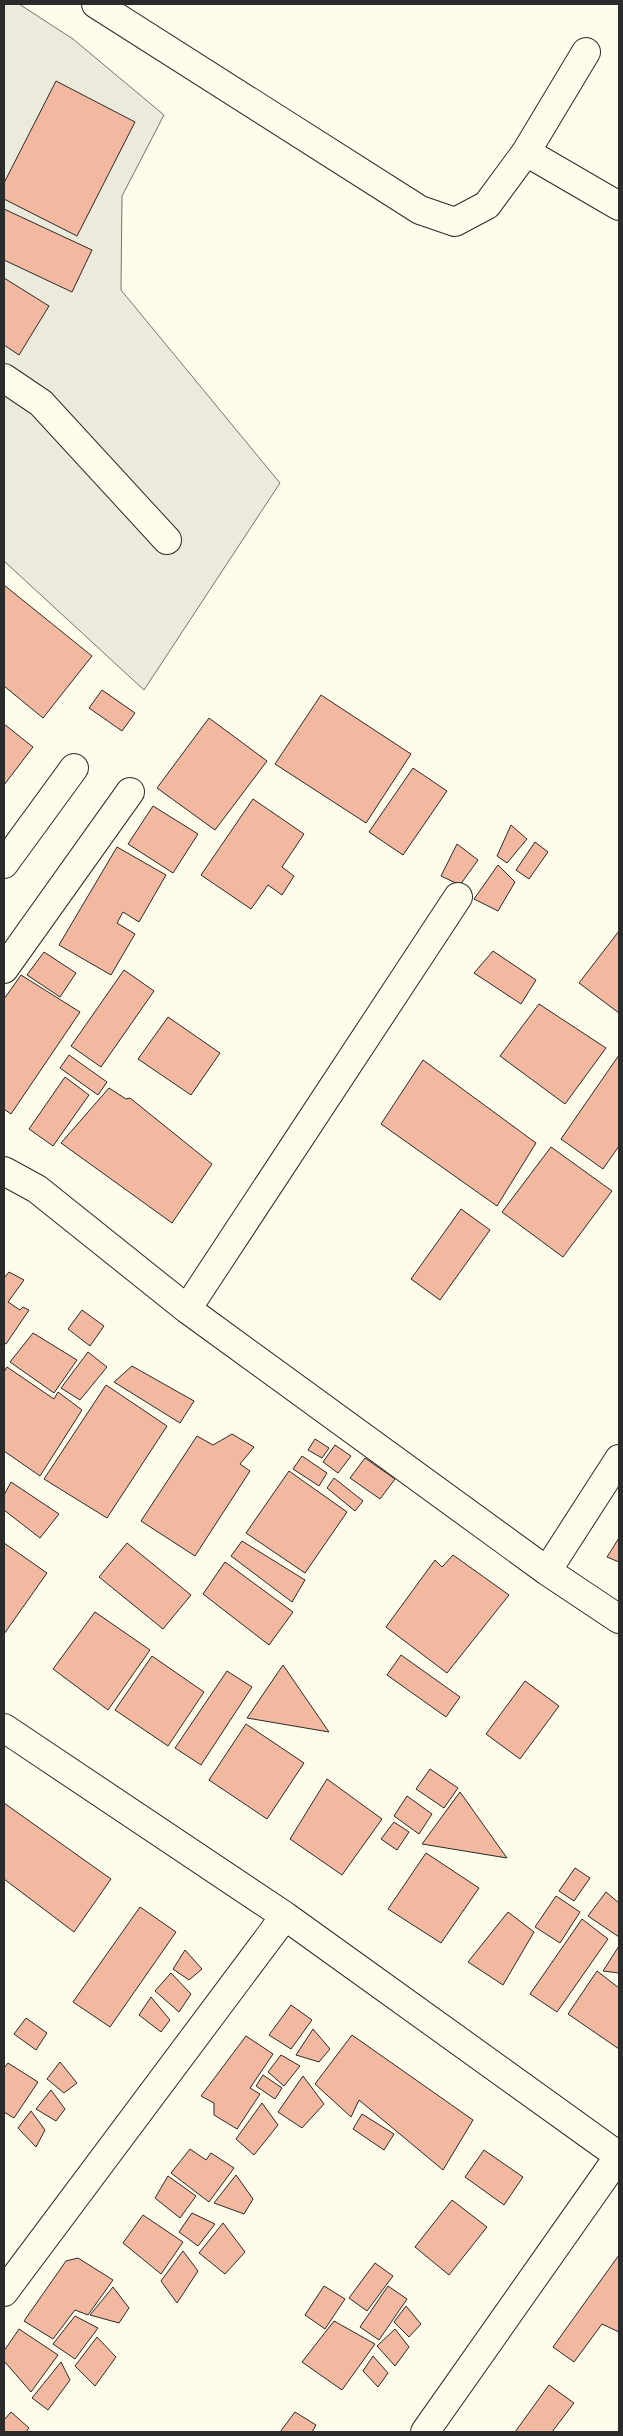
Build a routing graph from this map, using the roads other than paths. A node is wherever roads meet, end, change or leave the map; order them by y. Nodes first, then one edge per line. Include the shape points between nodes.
1 (96, 4) edge
2 (586, 52) dead end
3 (526, 152) junction
4 (619, 206) edge
5 (4, 378) edge
6 (167, 540) dead end
7 (74, 768) dead end
8 (130, 792) dead end
9 (4, 864) edge
10 (458, 897) dead end
11 (4, 969) edge
12 (4, 1171) edge
13 (187, 1309) junction
14 (619, 1459) edge
15 (547, 1571) junction
16 (619, 1619) edge
17 (4, 1728) edge
18 (285, 1916) junction
19 (619, 2156) edge
20 (4, 2292) edge
21 (425, 2432) edge

1 - 3 street via 404,200 455,222 487,206
2 - 3 street
3 - 4 street
5 - 6 street via 41,403
7 - 9 street
8 - 11 street
10 - 13 street
12 - 13 street via 37,1189
13 - 15 street
14 - 15 street
15 - 16 street
17 - 18 street
18 - 19 street
18 - 20 street
19 - 21 street

